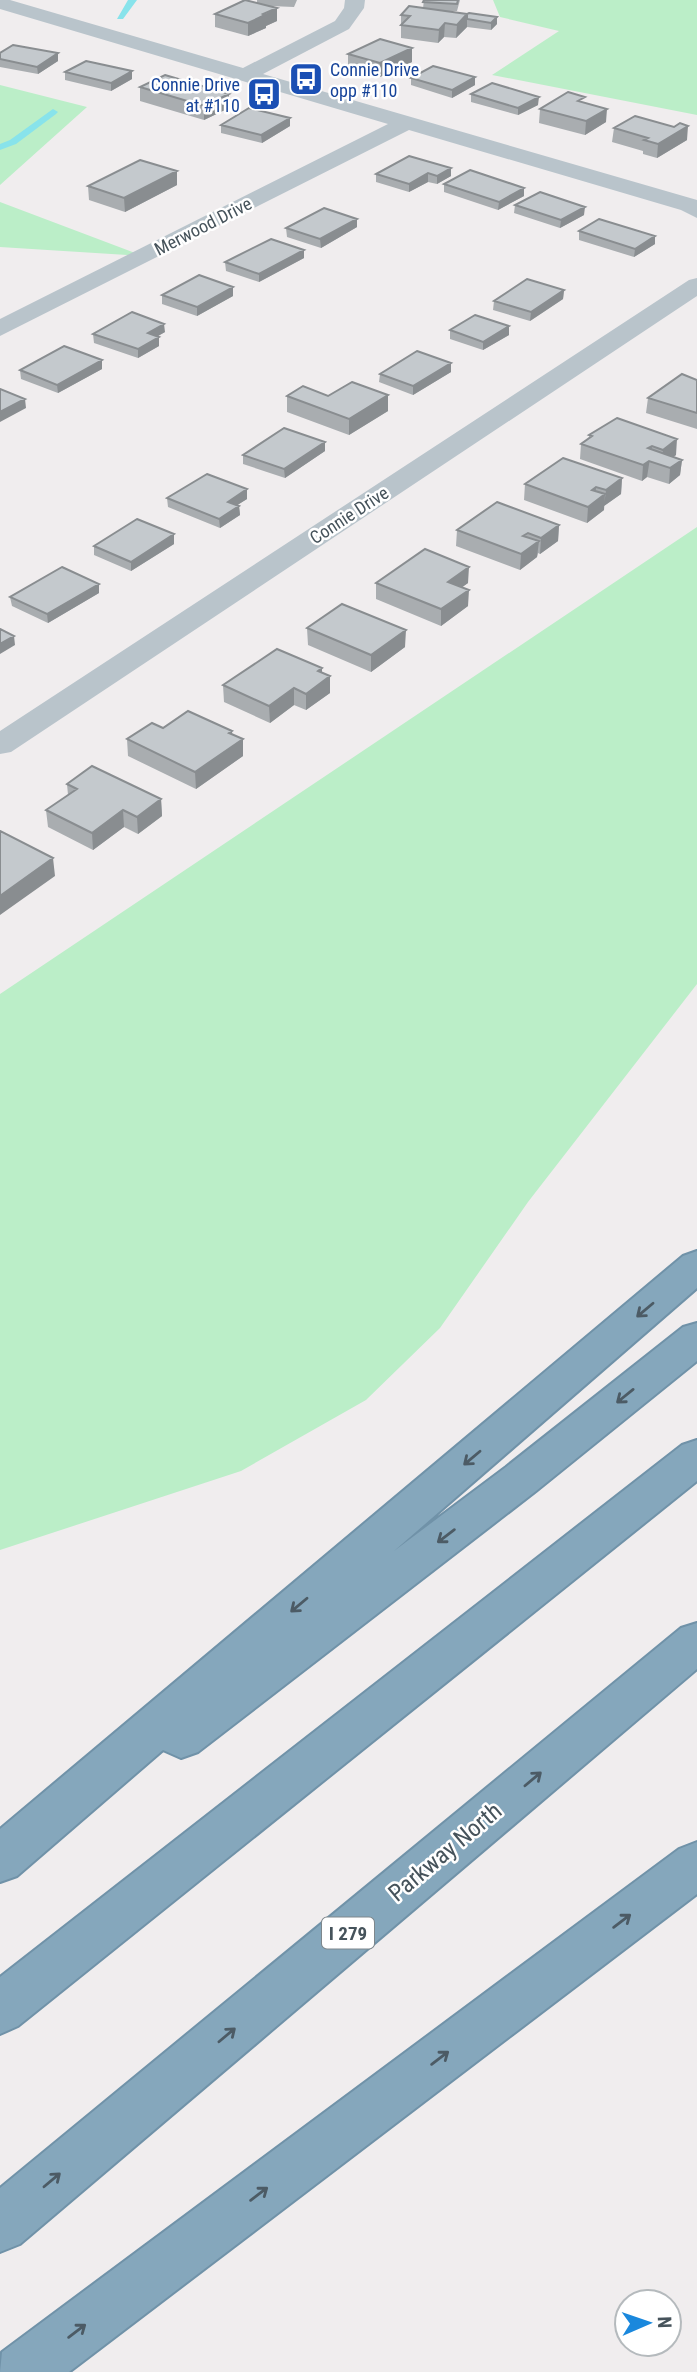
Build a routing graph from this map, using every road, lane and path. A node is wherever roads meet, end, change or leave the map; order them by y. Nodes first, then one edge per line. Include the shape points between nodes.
1 (355, 0) edge
2 (0, 3) edge
3 (244, 75) junction
4 (406, 123) junction
5 (697, 211) edge
6 (697, 285) edge
7 (0, 329) edge
8 (0, 745) edge
9 (697, 1266) edge
10 (697, 1338) edge
11 (697, 1457) edge
12 (697, 1492) edge
13 (697, 1642) edge
14 (0, 1860) edge
15 (697, 1865) edge
16 (0, 1875) edge
17 (0, 2009) edge
18 (0, 2026) edge
19 (0, 2224) edge
20 (22, 2372) edge

1 - 3 street via 342,25
2 - 3 street
3 - 4 street
4 - 5 street
4 - 7 street, Merwood Drive
6 - 8 street, Connie Drive
9 -> 14 highway
10 -> 16 highway via 521,1479
11 - 17 highway
12 - 18 highway
19 -> 13 highway, Parkway North / I 279
20 -> 15 highway

